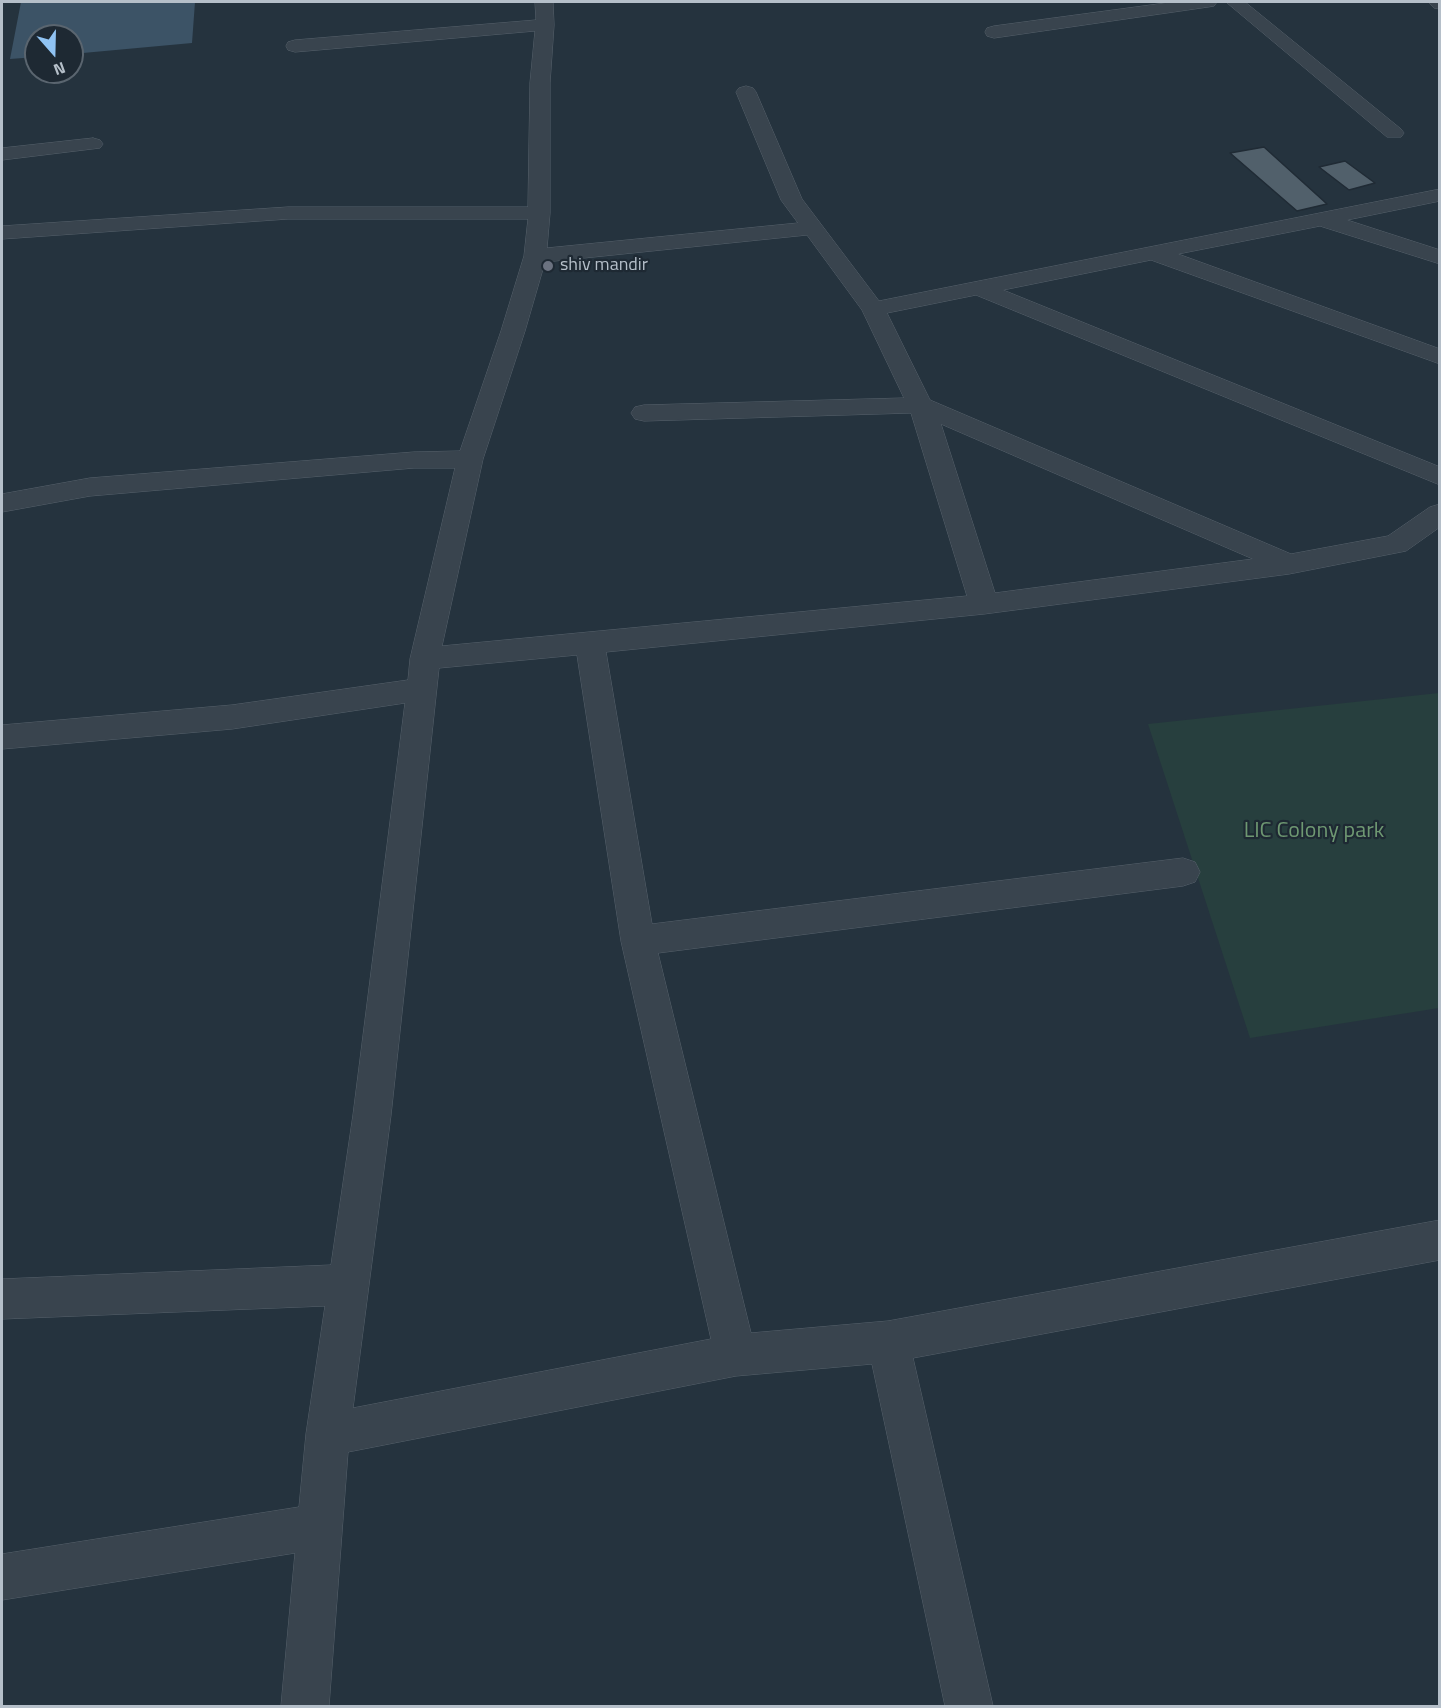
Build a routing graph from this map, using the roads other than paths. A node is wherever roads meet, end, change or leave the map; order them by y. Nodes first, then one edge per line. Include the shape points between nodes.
1 (1208, 2) edge
2 (1236, 2) edge
3 (545, 13) edge
4 (994, 32) dead end
5 (295, 45) dead end
6 (746, 92) dead end
7 (1395, 133) dead end
8 (93, 144) dead end
9 (2, 154) edge
10 (1440, 195) edge
11 (539, 213) junction
12 (1321, 219) junction
13 (813, 228) junction
14 (2, 232) edge
15 (1153, 253) junction
16 (535, 256) junction
17 (1440, 257) edge
18 (978, 288) junction
19 (873, 309) junction
20 (1440, 357) edge
21 (920, 405) junction
22 (644, 413) dead end
23 (470, 459) junction
24 (1440, 477) edge
25 (2, 503) edge
26 (1440, 513) edge
27 (1440, 540) edge
28 (1396, 544) junction
29 (1289, 564) junction
30 (984, 604) junction
31 (590, 642) junction
32 (423, 674) junction
33 (2, 737) edge
34 (1183, 872) dead end
35 (638, 941) junction
36 (1440, 1240) edge
37 (348, 1285) junction
38 (2, 1299) edge
39 (888, 1342) junction
40 (736, 1354) junction
41 (328, 1434) junction
42 (318, 1527) junction
43 (2, 1576) edge
44 (305, 1707) edge
45 (969, 1707) edge

1 - 4 street
2 - 7 street
3 - 5 street
3 - 11 street
6 - 13 street via 792,200
8 - 9 street
10 - 12 street
11 - 14 street via 288,213
11 - 16 street
12 - 15 street
12 - 17 street
13 - 16 street
13 - 19 street
15 - 18 street
15 - 20 street
16 - 23 street
18 - 19 street
18 - 24 street
19 - 21 street
21 - 22 street
21 - 29 street
21 - 30 street
23 - 25 street via 414,460 90,487
23 - 32 street
26 - 28 street
27 - 28 street
28 - 29 street
29 - 30 street
30 - 31 street
31 - 32 street
31 - 35 street
32 - 33 street via 232,717
32 - 37 street via 372,1115
34 - 35 street
35 - 40 street
36 - 39 street
37 - 38 street
37 - 41 street
39 - 40 street
39 - 45 street
40 - 41 street
41 - 42 street
42 - 43 street
42 - 44 street

